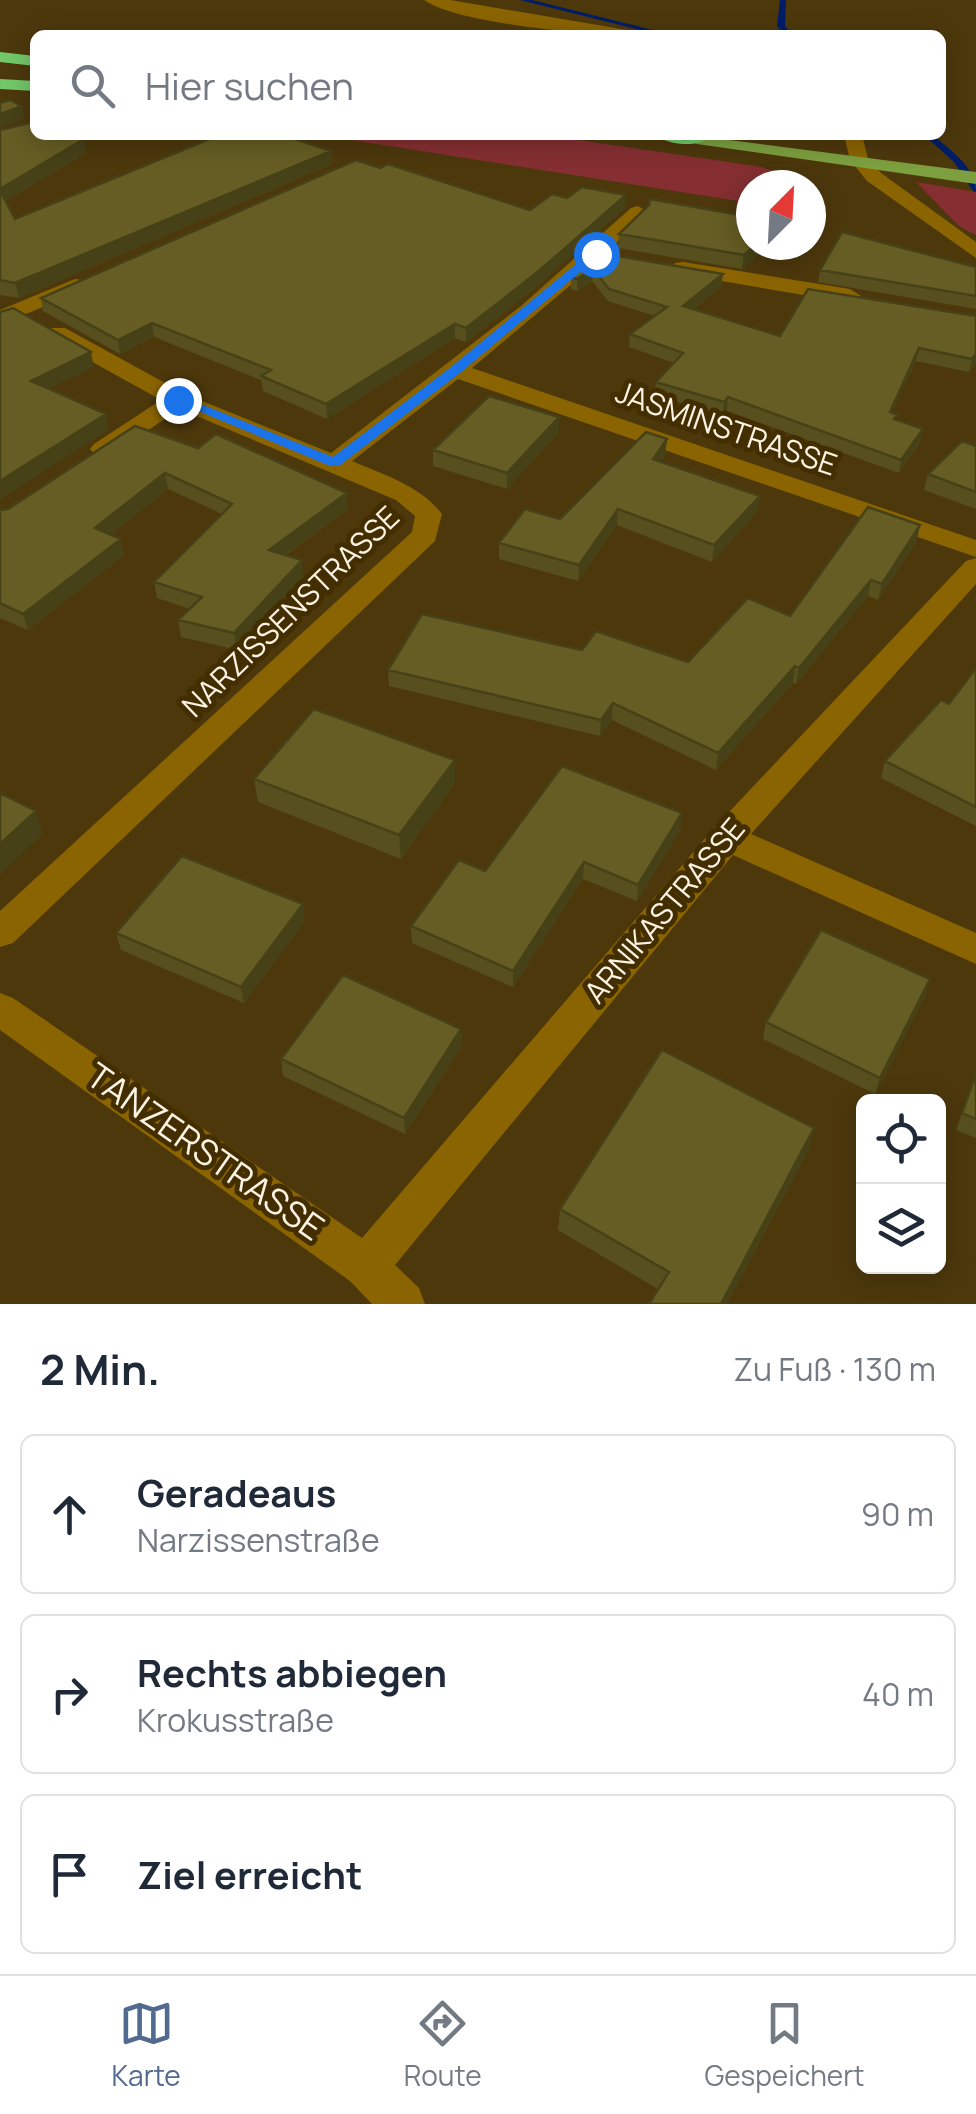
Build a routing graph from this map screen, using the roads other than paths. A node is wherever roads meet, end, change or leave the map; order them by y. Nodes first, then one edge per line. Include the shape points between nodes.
1 (432, 0) edge
2 (594, 30) edge
3 (0, 57) edge
4 (30, 60) edge
5 (0, 74) edge
6 (30, 76) edge
7 (0, 84) edge
8 (30, 86) edge
9 (705, 140) edge
10 (854, 140) edge
11 (858, 160) junction
12 (976, 178) edge
13 (638, 212) edge
14 (976, 252) edge
15 (655, 263) edge
16 (90, 279) edge
17 (872, 299) edge
18 (5, 310) edge
19 (456, 370) junction
20 (178, 400) junction
21 (81, 463) edge
22 (334, 463) junction
23 (976, 549) edge
24 (976, 567) edge
25 (726, 837) junction
26 (0, 933) edge
27 (976, 949) edge
28 (0, 1008) edge
29 (366, 1266) junction
30 (403, 1304) edge

1 - 2 street
3 - 4 highway
5 - 6 highway
7 - 8 highway
9 - 11 main road
10 - 11 street
11 - 12 main road
11 - 14 street
13 - 19 street via 606,255
15 - 17 street
16 - 18 street
18 - 20 street
19 - 22 street
19 - 23 street, JASMINSTRASSE
20 - 21 street
20 - 22 street
22 - 26 street, NARZISSENSTRASSE via 404,494 430,514 425,535
24 - 25 street, ARNIKASTRASSE
25 - 27 street
25 - 29 street, ARNIKASTRASSE
28 - 29 street, TANZERSTRASSE
29 - 30 street, TANZERSTRASSE

